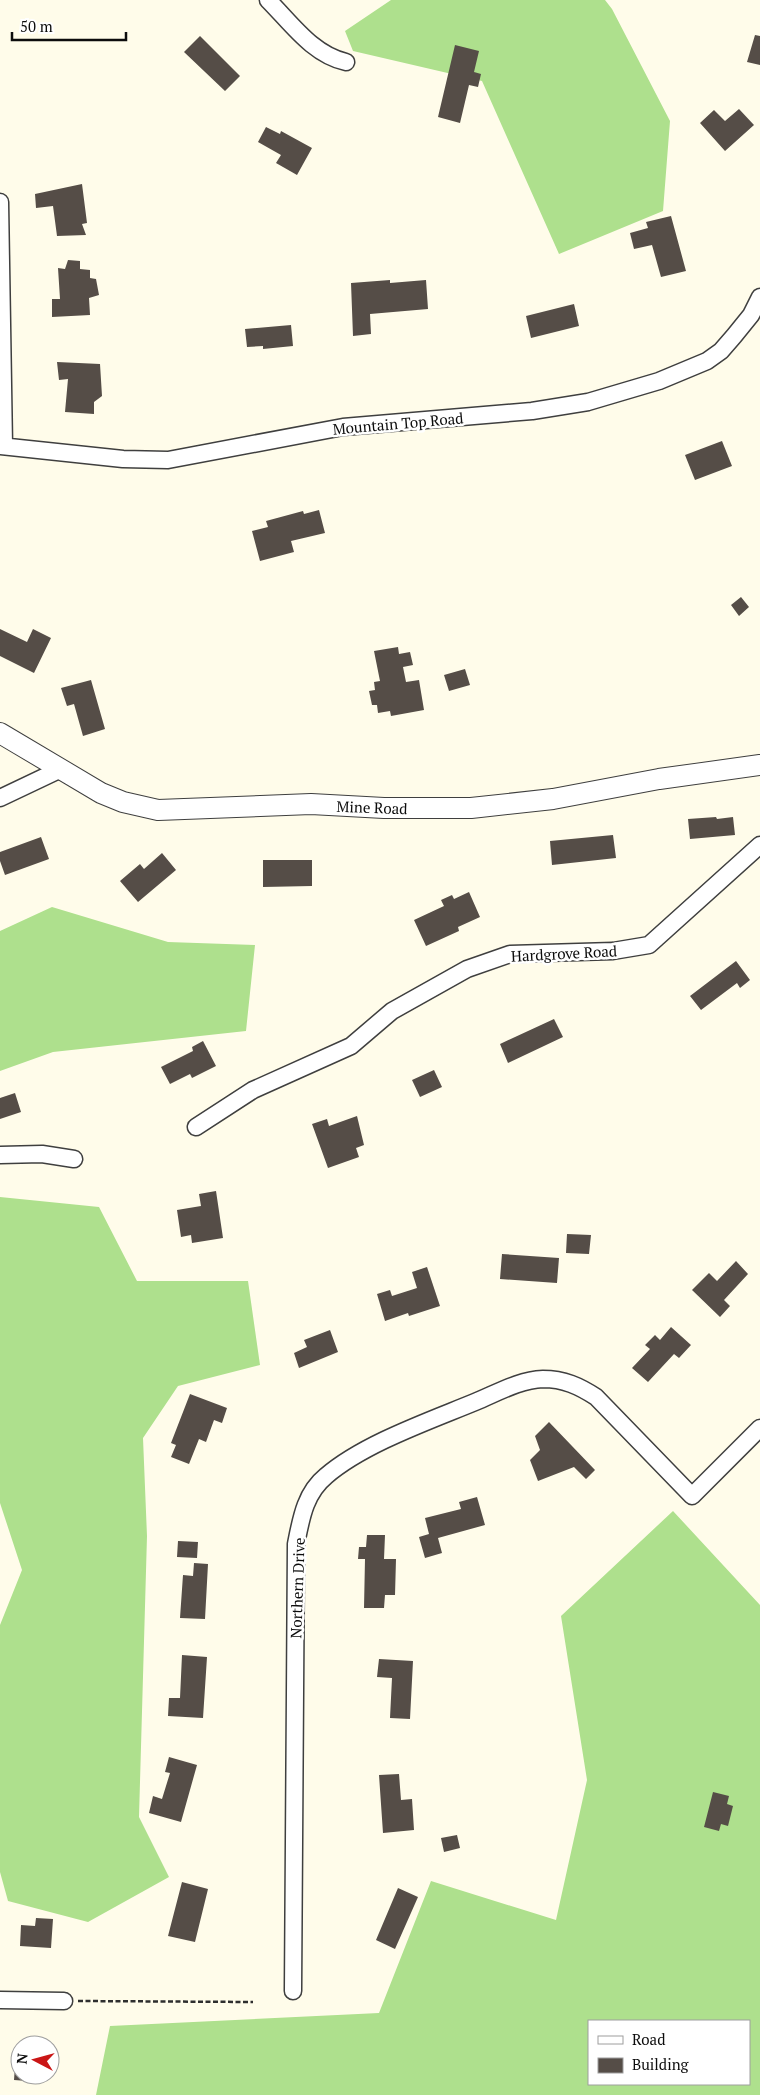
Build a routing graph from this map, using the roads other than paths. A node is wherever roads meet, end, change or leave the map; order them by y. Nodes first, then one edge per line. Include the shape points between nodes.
1 (268, 0) edge
2 (346, 62) dead end
3 (0, 202) edge
4 (1, 260) edge
5 (760, 297) edge
6 (2, 446) edge
7 (0, 733) edge
8 (760, 765) edge
9 (59, 770) junction
10 (0, 798) edge
11 (760, 844) edge
12 (196, 1127) dead end
13 (0, 1155) edge
14 (74, 1159) dead end
15 (760, 1428) edge
16 (294, 1991) dead end
17 (0, 2000) edge
18 (64, 2001) road end

1 - 2 street via 318,50
3 - 4 street
4 - 6 street
5 - 6 street, Mountain Top Road via 734,336 721,351 706,361 659,381 588,402 532,411 342,427 168,460 123,459
7 - 9 street, Mine Road
8 - 9 street, Mine Road via 658,778 553,799 471,808 311,804 158,810 123,802
9 - 10 street
11 - 12 street, Hardgrove Road via 649,945 613,951 510,954 467,969 392,1010 351,1046 253,1090
13 - 14 street via 42,1154
15 - 16 street, Northern Drive via 692,1496 596,1397 577,1385 544,1379 526,1381 367,1449 326,1476 314,1488 302,1511 296,1544
17 - 18 street

